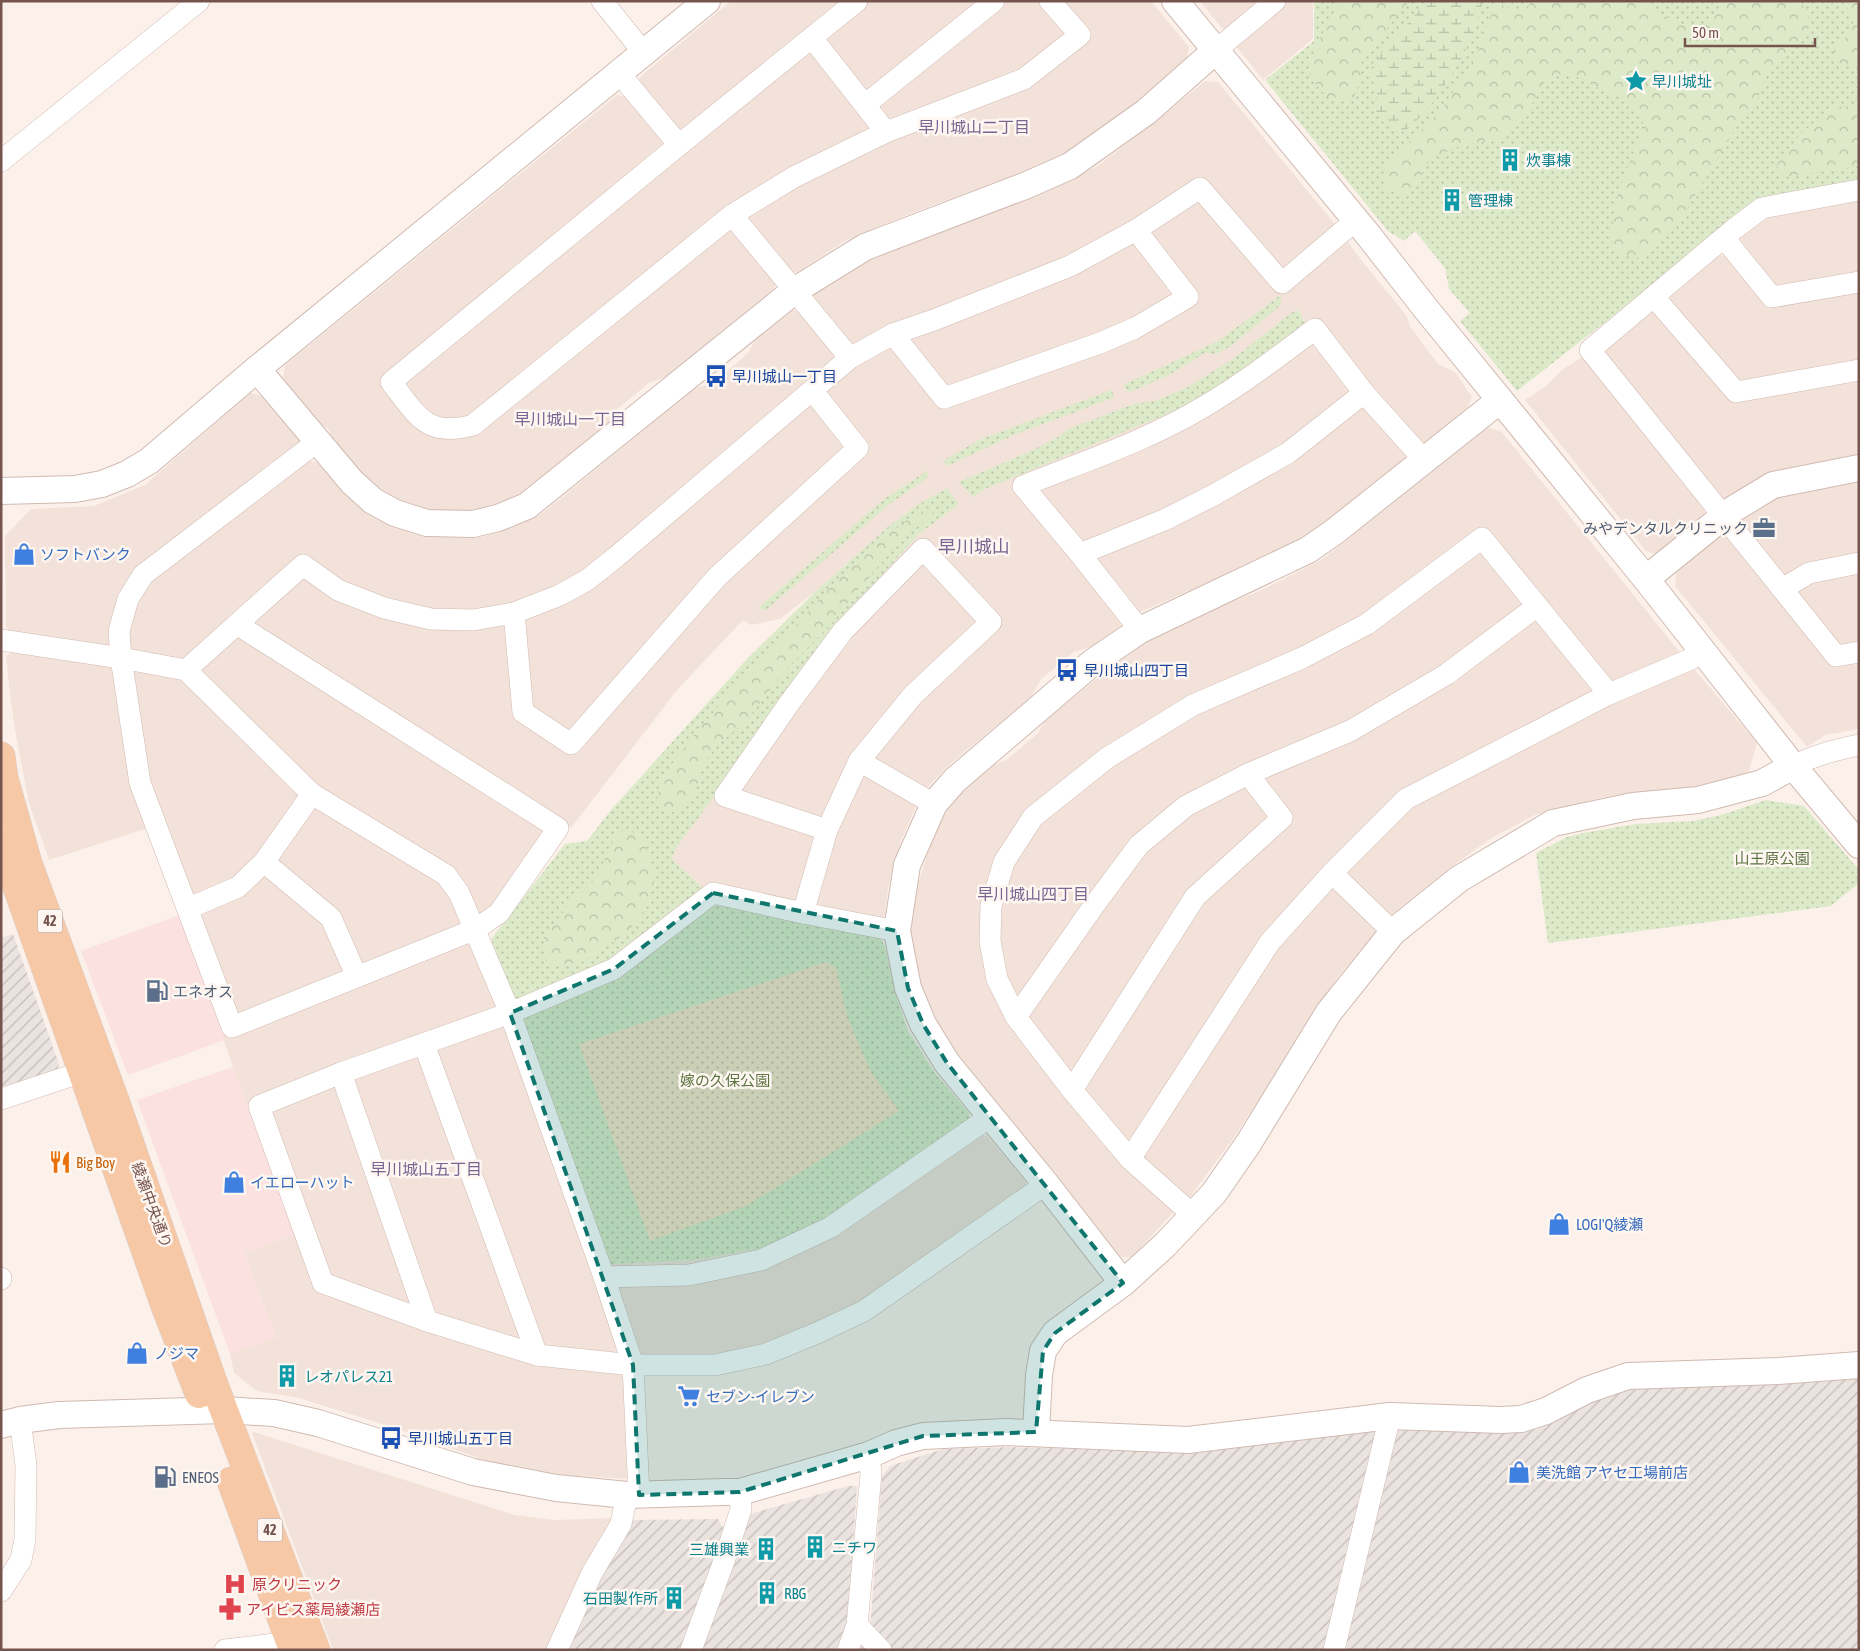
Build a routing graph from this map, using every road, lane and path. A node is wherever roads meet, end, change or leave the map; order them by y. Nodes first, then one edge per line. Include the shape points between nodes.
1 (199, 1) edge
2 (602, 1) edge
3 (707, 1) edge
4 (857, 1) edge
5 (994, 1) edge
6 (1050, 1) edge
7 (1175, 1) edge
8 (1275, 1) edge
9 (812, 38) junction
10 (1215, 51) junction
11 (644, 53) junction
12 (619, 73) junction
13 (866, 104) junction
14 (886, 132) junction
15 (679, 145) junction
16 (1, 161) edge
17 (1859, 190) edge
18 (732, 215) junction
19 (1356, 220) junction
20 (1136, 230) junction
21 (1724, 238) junction
22 (1859, 282) edge
23 (794, 292) junction
24 (1654, 297) junction
25 (893, 334) junction
26 (850, 358) junction
27 (257, 369) junction
28 (1859, 370) edge
29 (812, 390) junction
30 (1364, 393) junction
31 (1500, 400) junction
32 (318, 441) junction
33 (1425, 461) junction
34 (1859, 468) edge
35 (1, 491) edge
36 (1723, 516) junction
37 (1080, 554) junction
38 (1859, 563) edge
39 (1646, 579) junction
40 (1782, 589) junction
41 (1537, 606) junction
42 (514, 613) junction
43 (238, 625) junction
44 (1140, 630) junction
45 (1, 640) edge
46 (1701, 650) junction
47 (1859, 652) edge
48 (121, 658) junction
49 (186, 670) junction
50 (1609, 694) junction
51 (1859, 745) edge
52 (1, 756) edge
53 (859, 761) junction
54 (1793, 766) junction
55 (1248, 774) junction
56 (312, 794) junction
57 (934, 804) junction
58 (827, 830) junction
59 (1, 842) edge
60 (1859, 845) edge
61 (264, 862) junction
62 (1332, 873) junction
63 (189, 908) junction
64 (803, 913) junction
65 (476, 929) junction
66 (897, 931) junction
67 (1393, 932) junction
68 (357, 977) junction
69 (510, 1013) junction
70 (1016, 1017) junction
71 (424, 1044) junction
72 (341, 1072) junction
73 (1072, 1090) junction
74 (99, 1092) junction
75 (1, 1099) edge
76 (991, 1116) junction
77 (1130, 1159) junction
78 (1046, 1184) junction
79 (1194, 1215) junction
80 (604, 1277) junction
81 (1123, 1283) junction
82 (427, 1321) junction
83 (537, 1356) junction
84 (1859, 1364) edge
85 (633, 1365) junction
86 (214, 1411) junction
87 (1390, 1416) junction
88 (10, 1423) edge
89 (1036, 1432) junction
90 (870, 1455) junction
91 (740, 1492) junction
92 (633, 1495) junction
93 (1, 1591) edge
94 (857, 1625) junction
95 (300, 1647) edge
96 (225, 1650) edge
97 (556, 1650) edge
98 (691, 1650) edge
99 (848, 1650) edge
100 (881, 1650) edge
101 (1334, 1650) edge

1 - 16 street
2 - 11 street
3 - 11 street
4 - 9 street
5 - 13 street
6 - 14 street via 1080,36 1024,79
7 - 10 street
8 - 10 street
9 - 13 street
9 - 15 street
10 - 19 street
10 - 23 street via 1146,112 1070,166 866,247
11 - 12 street
12 - 15 street
12 - 27 street
13 - 14 street
14 - 18 street via 794,177
15 - 18 street via 392,382 421,420 439,428 455,430 473,426
17 - 21 street via 1762,208
18 - 23 street
19 - 20 street via 1282,283 1200,188
19 - 31 street
20 - 25 street via 1070,266
20 - 25 street via 1188,298 1135,328 1100,343 944,398
21 - 22 street via 1772,297
21 - 24 street
23 - 26 street
23 - 32 street via 527,506 498,518 473,524 446,525 395,513 373,501 352,482
24 - 28 street via 1736,392
24 - 36 street via 1590,350
25 - 26 street
26 - 29 street
27 - 32 street
27 - 35 street via 149,461 127,474 102,484 75,489
29 - 42 street via 587,580 560,595
29 - 42 street via 858,448 717,577 571,744 522,712
30 - 33 street
30 - 37 street via 1288,453 1221,491 1164,520
30 - 37 street via 1315,329 1255,374 1204,406 1140,439 1023,486
31 - 33 street
31 - 39 street
32 - 48 street via 143,576 128,599 119,631
33 - 44 street via 1308,550
34 - 36 street via 1773,485
36 - 39 street
36 - 40 street
37 - 44 street
38 - 40 street via 1809,573
39 - 46 street
40 - 47 street via 1836,656
41 - 50 street
41 - 55 street via 1447,674 1350,731
41 - 70 street via 1482,538 1367,624 1302,658 1192,705 1107,758 1033,817 1004,862 991,906 990,941 997,980
42 - 43 street via 473,620 431,619 384,608 338,590 303,565
43 - 49 street
43 - 65 street via 558,828 499,913
44 - 57 street via 1092,662 955,780
45 - 48 street
46 - 50 street via 1691,659
46 - 54 street
48 - 49 street
48 - 63 street via 140,783
49 - 56 street
50 - 62 street via 1406,800
51 - 54 street via 1829,751
52 - 74 main road, 綾瀬中央通り / 42 via 28,863 68,968
53 - 57 street
53 - 58 street
53 - 58 street via 913,696 991,622 924,549 844,631 725,796
54 - 60 street
54 - 67 street via 1762,783 1698,800 1633,806 1553,822 1459,879
55 - 70 street via 1186,806 1138,845
55 - 73 street via 1282,818 1195,896
56 - 61 street
56 - 65 street via 446,875 459,893
57 - 66 street via 907,865
58 - 64 street
59 - 74 main road, 綾瀬中央通り / 42
61 - 63 street via 238,887
61 - 68 street via 331,918
62 - 67 street
62 - 77 street via 1270,942
63 - 68 street via 232,1027
64 - 66 street
64 - 69 street via 713,893 614,969
65 - 68 street
65 - 69 street
66 - 76 street via 908,988 923,1024 948,1063
67 - 79 street via 1329,1012 1248,1144 1214,1193
69 - 71 street
69 - 80 street
70 - 73 street
71 - 72 street
71 - 83 street
72 - 82 street
72 - 82 street via 259,1106 323,1283
73 - 77 street
74 - 75 street
74 - 86 main road, 綾瀬中央通り / 42
76 - 78 street
76 - 80 street via 831,1227 761,1260 689,1275
77 - 79 street
78 - 81 street
78 - 85 street via 864,1311 817,1333 766,1354 715,1365
79 - 81 street
80 - 85 street
81 - 89 street via 1055,1332 1043,1352 1038,1375
82 - 83 street
83 - 85 street
84 - 87 street via 1778,1371 1628,1376 1522,1419
85 - 92 street
86 - 88 street via 59,1416
86 - 92 street via 274,1413 318,1423 473,1472 556,1488
86 - 95 main road, 綾瀬中央通り / 42
87 - 89 street via 1188,1440
87 - 101 street
88 - 93 street via 26,1465 25,1539 21,1560
89 - 90 street via 924,1436 896,1443
90 - 91 street
90 - 94 street
91 - 92 street
91 - 98 street via 741,1509
92 - 97 street
94 - 99 street
94 - 100 street
95 - 96 street

